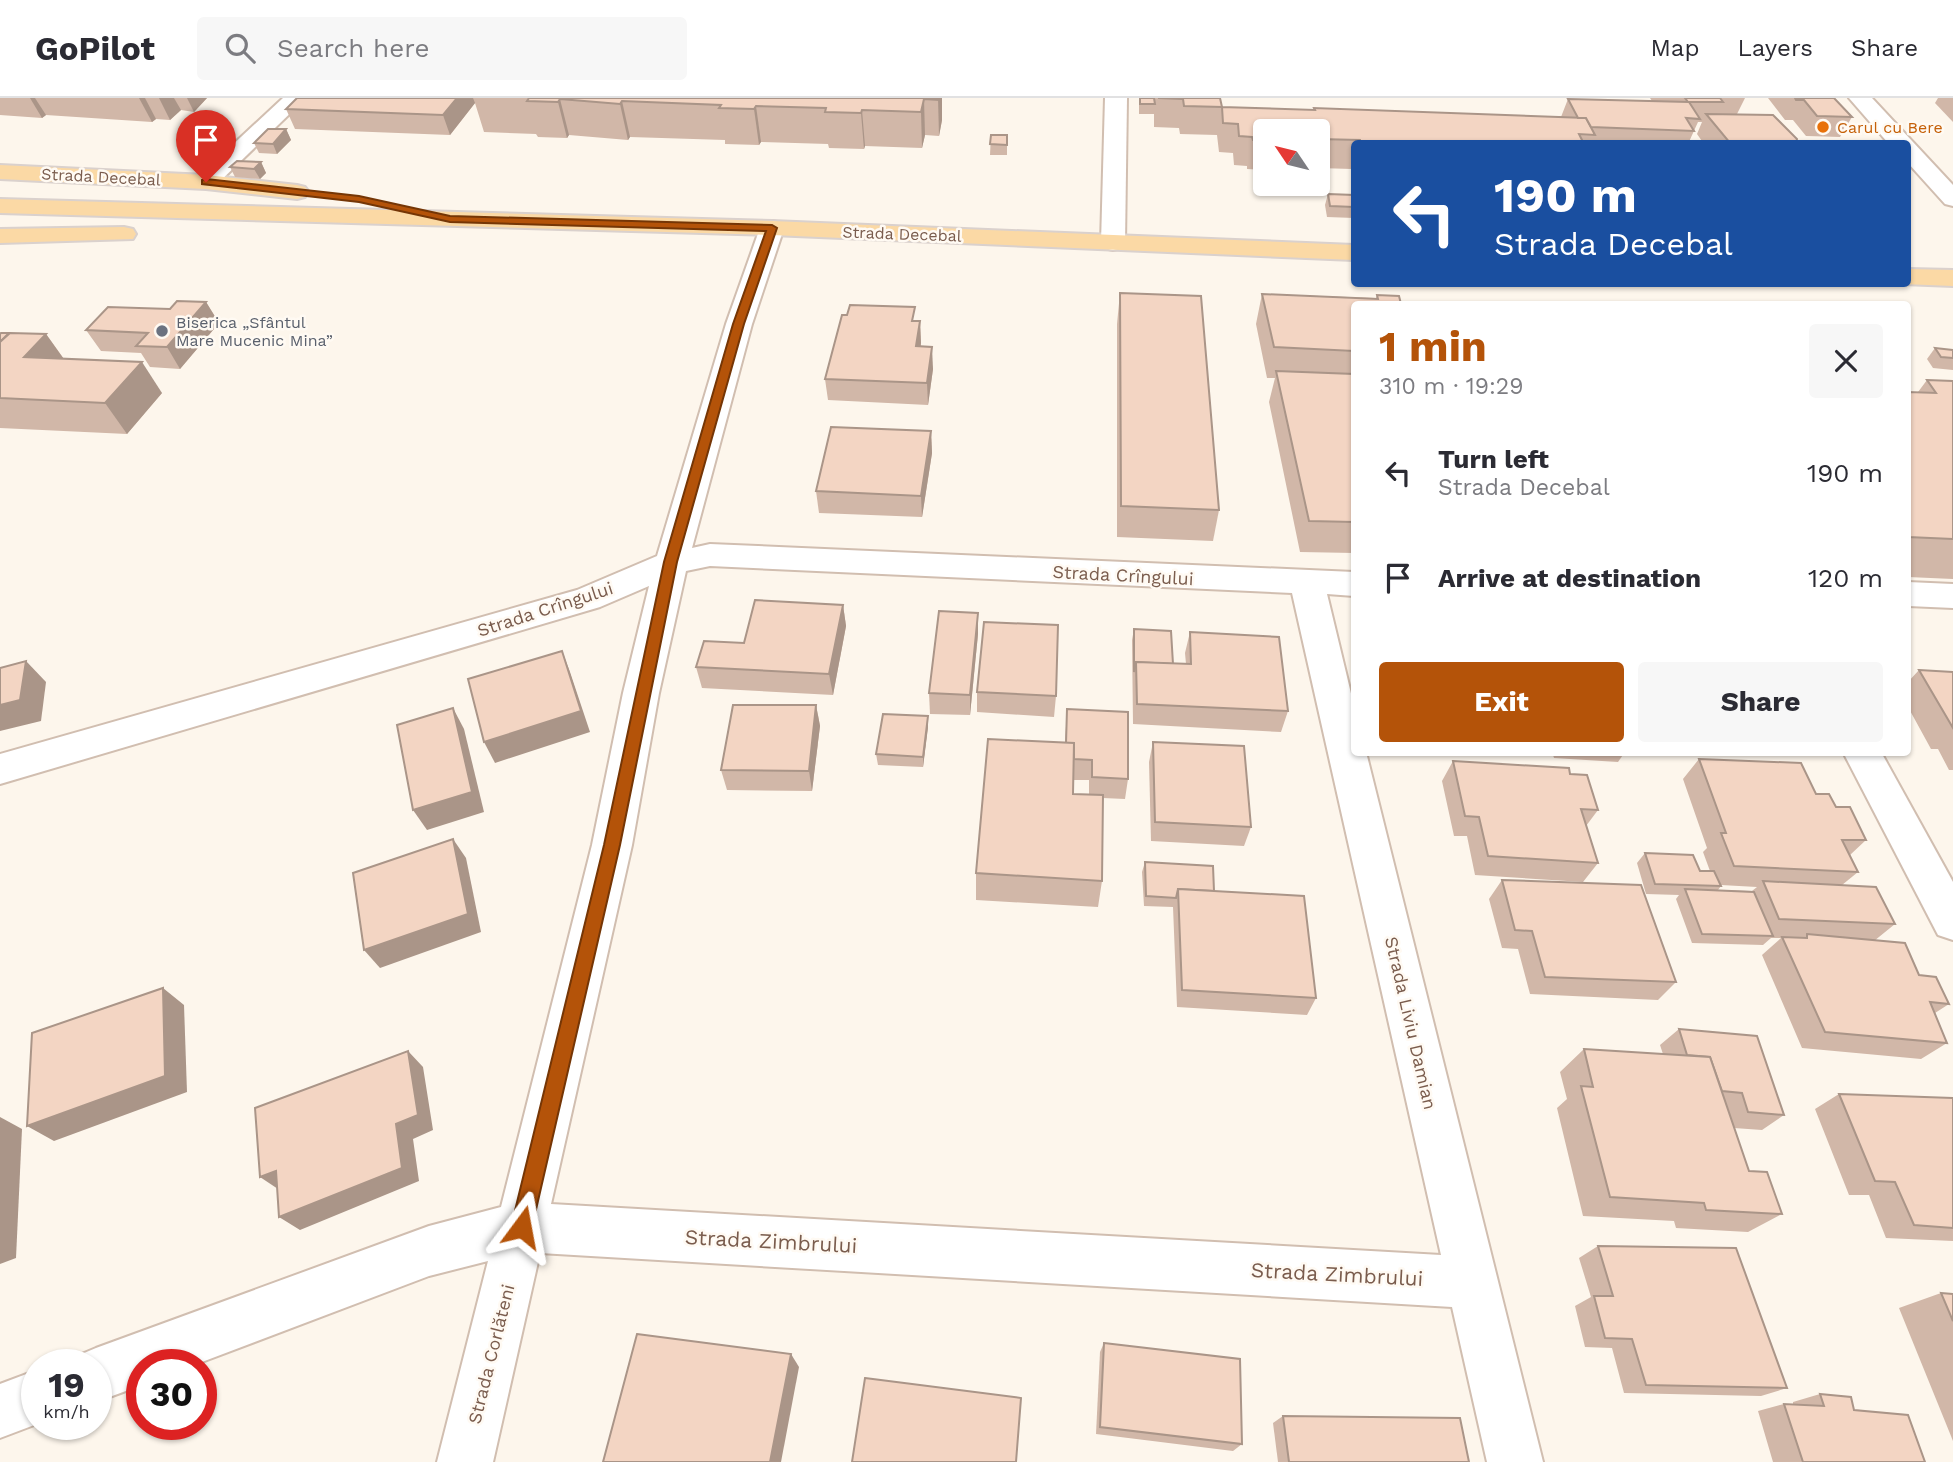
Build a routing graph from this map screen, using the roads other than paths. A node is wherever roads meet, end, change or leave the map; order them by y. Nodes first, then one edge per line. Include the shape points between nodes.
1 (295, 98) edge
2 (1116, 98) edge
3 (1860, 98) edge
4 (1898, 140) edge
5 (1911, 153) edge
6 (0, 172) edge
7 (206, 182) junction
8 (1953, 199) edge
9 (0, 206) edge
10 (450, 219) junction
11 (772, 228) junction
12 (0, 236) edge
13 (1114, 243) junction
14 (1351, 253) edge
15 (1911, 277) edge
16 (1953, 278) edge
17 (671, 562) junction
18 (1307, 583) junction
19 (1351, 584) edge
20 (1911, 594) edge
21 (1953, 596) edge
22 (1864, 756) edge
23 (0, 769) edge
24 (1953, 922) edge
25 (522, 1227) junction
26 (1471, 1282) junction
27 (112, 1369) edge
28 (21, 1403) edge
29 (0, 1411) edge
30 (465, 1462) edge
31 (1516, 1462) edge

1 - 7 street
2 - 13 street
3 - 4 street
5 - 8 street
6 - 7 main road, Strada Decebal
7 - 10 main road, Strada Decebal via 359,199
9 - 10 main road, Strada Decebal
10 - 11 main road, Strada Decebal
10 - 12 main road, Strada Decebal via 328,235
11 - 13 main road, Strada Decebal
11 - 17 street, Strada Corlăteni via 738,324
13 - 14 main road, Strada Decebal
15 - 16 main road
17 - 18 street, Strada Crîngului via 710,555
17 - 23 street, Strada Crîngului via 588,599
17 - 25 street, Strada Corlăteni via 612,845
18 - 19 street, Strada Crîngului
18 - 26 street, Strada Liviu Damian
20 - 21 street
22 - 24 street
25 - 26 street, Strada Zimbrului
25 - 27 street, Strada Zimbrului via 429,1251
25 - 30 street, Strada Corlăteni
26 - 31 street, Strada Liviu Damian
28 - 29 street

